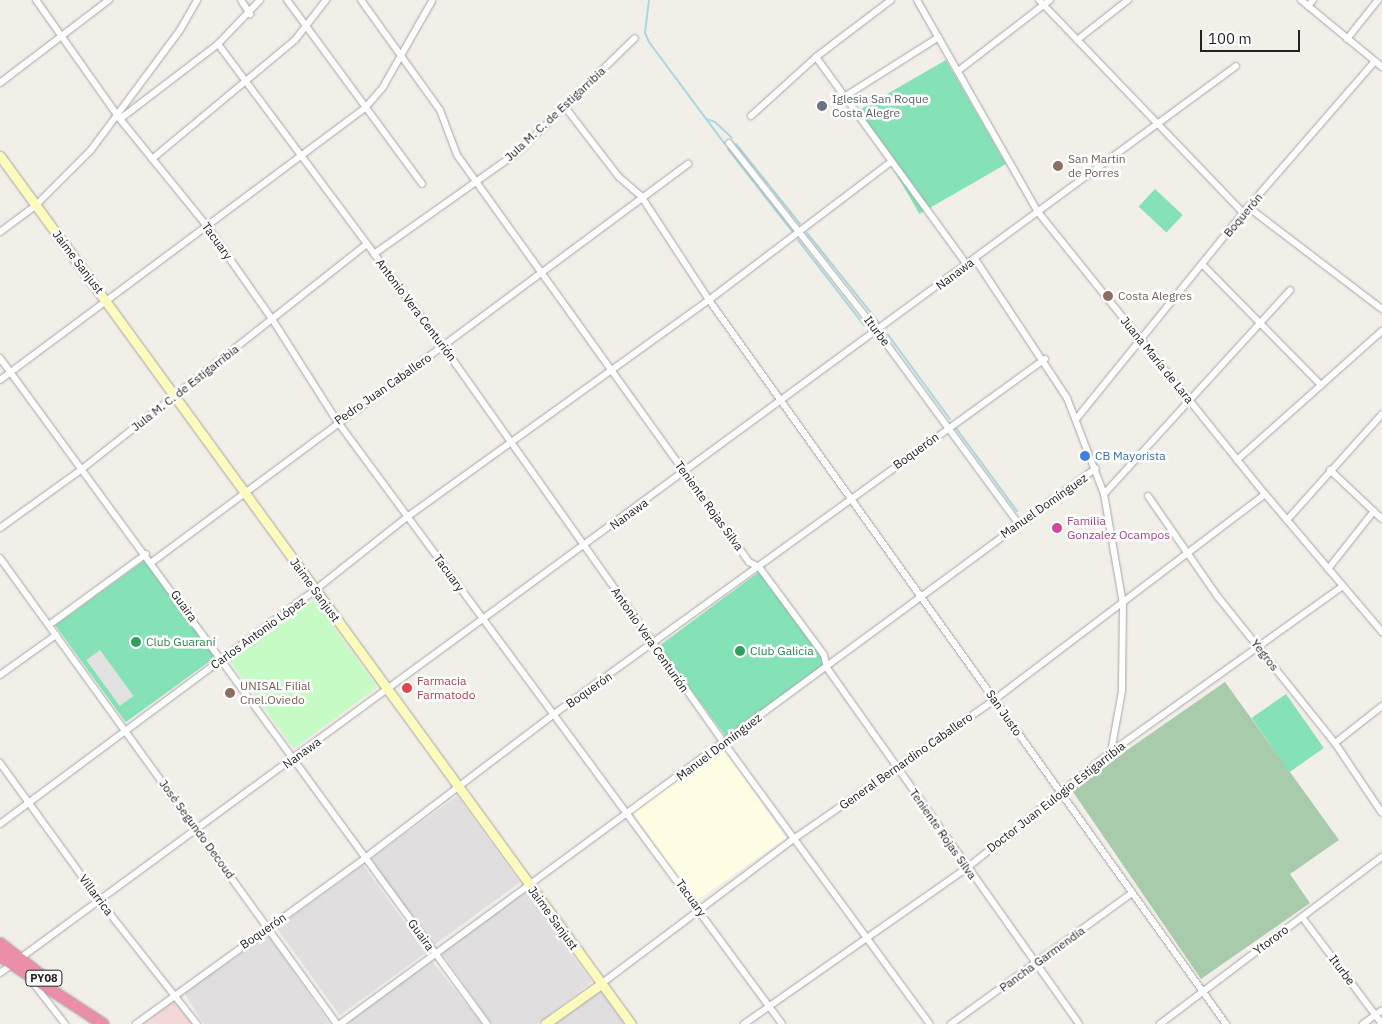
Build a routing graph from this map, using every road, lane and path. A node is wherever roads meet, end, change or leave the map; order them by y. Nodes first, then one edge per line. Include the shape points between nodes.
1 (36, 0) edge
2 (109, 0) edge
3 (197, 0) edge
4 (241, 0) edge
5 (260, 0) edge
6 (287, 0) edge
7 (326, 0) edge
8 (361, 0) edge
9 (432, 0) edge
10 (892, 0) edge
11 (917, 0) edge
12 (1050, 0) edge
13 (1128, 0) edge
14 (1301, 0) edge
15 (1313, 0) edge
16 (1378, 0) edge
17 (1041, 3) edge
18 (1308, 6) junction
19 (250, 14) junction
20 (306, 27) junction
21 (61, 37) junction
22 (938, 37) junction
23 (635, 38) dead end
24 (1347, 39) junction
25 (1077, 40) junction
26 (218, 44) junction
27 (400, 56) junction
28 (816, 57) junction
29 (1375, 62) junction
30 (1236, 66) dead end
31 (1382, 67) edge
32 (958, 71) junction
33 (247, 83) junction
34 (0, 84) edge
35 (844, 97) junction
36 (565, 106) junction
37 (365, 108) junction
38 (751, 116) dead end
39 (118, 118) junction
40 (1156, 124) junction
41 (729, 142) dead end
42 (0, 156) edge
43 (301, 156) junction
44 (152, 159) junction
45 (891, 162) junction
46 (688, 164) dead end
47 (478, 182) junction
48 (422, 184) dead end
49 (641, 196) junction
50 (36, 206) junction
51 (1246, 210) junction
52 (1038, 212) junction
53 (206, 225) junction
54 (0, 232) edge
55 (800, 232) junction
56 (366, 245) junction
57 (374, 254) junction
58 (976, 258) junction
59 (1202, 264) junction
60 (966, 265) junction
61 (543, 273) junction
62 (1290, 290) dead end
63 (709, 300) junction
64 (107, 301) junction
65 (1382, 309) edge
66 (272, 319) junction
67 (1261, 322) junction
68 (877, 331) junction
69 (1382, 331) edge
70 (1141, 340) junction
71 (443, 346) junction
72 (0, 358) edge
73 (1044, 359) junction
74 (612, 371) junction
75 (11, 372) junction
76 (0, 380) edge
77 (1321, 385) junction
78 (176, 396) junction
79 (782, 402) junction
80 (1190, 402) junction
81 (1382, 414) edge
82 (1077, 418) junction
83 (337, 421) junction
84 (948, 428) junction
85 (511, 443) junction
86 (1237, 460) junction
87 (82, 468) junction
88 (1096, 468) junction
89 (1330, 470) junction
90 (686, 473) junction
91 (244, 490) junction
92 (1104, 494) junction
93 (1265, 494) junction
94 (1148, 496) dead end
95 (853, 498) junction
96 (1374, 511) junction
97 (408, 517) junction
98 (1382, 519) edge
99 (1286, 520) junction
100 (1018, 524) junction
101 (0, 528) edge
102 (584, 547) junction
103 (1189, 552) junction
104 (146, 554) junction
105 (0, 558) edge
106 (152, 562) junction
107 (759, 567) junction
108 (1328, 569) junction
109 (1343, 586) junction
110 (315, 590) junction
111 (922, 596) junction
112 (1123, 604) junction
113 (483, 619) junction
114 (50, 625) junction
115 (1382, 632) edge
116 (56, 635) junction
117 (653, 645) junction
118 (1258, 646) junction
119 (223, 659) junction
120 (827, 668) junction
121 (0, 675) edge
122 (387, 691) junction
123 (994, 700) junction
124 (1382, 706) edge
125 (554, 714) junction
126 (126, 730) junction
127 (724, 743) junction
128 (1335, 744) junction
129 (1112, 752) junction
130 (292, 760) junction
131 (0, 763) edge
132 (897, 768) junction
133 (458, 788) junction
134 (1062, 794) junction
135 (29, 802) junction
136 (1382, 813) edge
137 (629, 814) junction
138 (0, 824) edge
139 (198, 829) junction
140 (795, 838) junction
141 (1382, 857) edge
142 (365, 858) junction
143 (967, 868) junction
144 (528, 884) junction
145 (1132, 893) junction
146 (99, 900) junction
147 (699, 910) junction
148 (1302, 917) junction
149 (268, 928) junction
150 (0, 937) edge
151 (868, 938) junction
152 (3, 950) edge
153 (435, 954) junction
154 (16, 961) junction
155 (1036, 964) junction
156 (0, 973) edge
157 (25, 973) junction
158 (601, 984) junction
159 (1202, 991) junction
160 (175, 994) junction
161 (770, 1006) junction
162 (1382, 1010) edge
163 (88, 1014) junction
164 (1376, 1015) junction
165 (64, 1024) edge
166 (103, 1024) edge
167 (136, 1024) edge
168 (197, 1024) edge
169 (338, 1024) edge
170 (487, 1024) edge
171 (545, 1024) edge
172 (631, 1024) edge
173 (744, 1024) edge
174 (782, 1024) edge
175 (930, 1024) edge
176 (951, 1024) edge
177 (1079, 1024) edge
178 (1160, 1024) edge
179 (1226, 1024) edge
180 (1363, 1024) edge
181 (1382, 1024) edge

1 - 21 street, Tacuary
2 - 21 street
3 - 39 street via 180,30
4 - 19 street
5 - 19 street
6 - 20 street
7 - 20 street
8 - 27 street, Teniente Rojas Silva
9 - 27 street
10 - 28 street
11 - 22 street, Juana María de Lara
12 - 17 street
13 - 25 street
14 - 18 street
15 - 18 street
16 - 24 street
17 - 25 street
17 - 32 street
18 - 24 street
19 - 26 street
20 - 33 street
20 - 37 street
21 - 34 street
21 - 39 street, Tacuary
22 - 32 street, Juana María de Lara
22 - 35 street
23 - 36 street, Jula M. C. de Estigarribia
24 - 29 street
25 - 40 street
26 - 33 street, Antonio Vera Centurión
26 - 39 street
27 - 37 street via 383,87
27 - 47 street, Teniente Rojas Silva via 440,110 457,155
28 - 35 street
28 - 38 street
29 - 31 street
29 - 51 street, Boquerón
30 - 40 street, Nanawa
32 - 52 street, Juana María de Lara
33 - 43 street, Antonio Vera Centurión
33 - 44 street
35 - 45 street
36 - 47 street, Jula M. C. de Estigarribia via 518,152
36 - 49 street, San Justo via 619,177
37 - 43 street
37 - 48 street
39 - 44 street, Tacuary
39 - 50 street via 92,150
40 - 51 street
40 - 52 street, Nanawa
41 - 55 street, Iturbe
42 - 50 main road, Jaime Sanjust
43 - 53 street
43 - 56 street, Antonio Vera Centurión
44 - 53 street, Tacuary
45 - 55 street, Carlos Antonio López
45 - 60 street
46 - 49 street, Pedro Juan Caballero
47 - 57 street, Jula M. C. de Estigarribia
47 - 61 street, Teniente Rojas Silva
49 - 61 street, Pedro Juan Caballero
49 - 63 street, San Justo
50 - 54 street
50 - 64 main road, Jaime Sanjust
51 - 59 street, Boquerón
51 - 65 street
52 - 58 street, Nanawa
52 - 70 street, Juana María de Lara
53 - 64 street
53 - 66 street, Tacuary
55 - 63 street, Carlos Antonio López
55 - 68 street, Iturbe
56 - 57 street, Antonio Vera Centurión
56 - 66 street, Jula M. C. de Estigarribia
57 - 71 street, Antonio Vera Centurión
58 - 60 street, Nanawa
58 - 73 street
59 - 67 street
59 - 70 street, Boquerón
60 - 68 street, Nanawa
61 - 71 street, Pedro Juan Caballero
61 - 74 street, Teniente Rojas Silva
62 - 67 street, Manuel Domínguez
63 - 74 street, Carlos Antonio López
63 - 79 street, San Justo
64 - 75 street
64 - 78 main road, Jaime Sanjust
66 - 78 street, Jula M. C. de Estigarribia
66 - 83 street, Tacuary
67 - 77 street
67 - 80 street, Manuel Domínguez
68 - 79 street, Nanawa
68 - 84 street, Iturbe
69 - 77 street
70 - 80 street, Juana María de Lara
70 - 82 street, Boquerón
71 - 83 street, Pedro Juan Caballero
71 - 85 street, Antonio Vera Centurión
72 - 75 street, Guaira
73 - 82 street
73 - 84 street, Boquerón
74 - 85 street, Carlos Antonio López
74 - 90 street, Teniente Rojas Silva
75 - 76 street
75 - 87 street, Guaira
77 - 86 street
78 - 87 street, Jula M. C. de Estigarribia
78 - 91 main road, Jaime Sanjust
79 - 90 street, Nanawa
79 - 95 street, San Justo
80 - 86 street, Juana María de Lara
80 - 92 street, Manuel Domínguez
81 - 89 street
82 - 88 street
83 - 91 street, Pedro Juan Caballero
83 - 97 street, Tacuary
84 - 95 street, Boquerón
84 - 100 street, Iturbe
85 - 97 street, Carlos Antonio López
85 - 102 street, Antonio Vera Centurión
86 - 93 street, Juana María de Lara
87 - 101 street, Jula M. C. de Estigarribia
87 - 104 street, Guaira
88 - 92 street
88 - 100 street, Manuel Domínguez
89 - 96 street
89 - 99 street
90 - 102 street, Nanawa
90 - 107 street, Teniente Rojas Silva via 749,562
91 - 106 street, Pedro Juan Caballero
91 - 110 main road, Jaime Sanjust
92 - 112 street
93 - 99 street, Juana María de Lara
93 - 103 street, General Bernardino Caballero
94 - 103 street, Yegros
95 - 107 street, Boquerón
95 - 111 street, San Justo
96 - 98 street
96 - 108 street
97 - 110 street, Carlos Antonio López
97 - 113 street, Tacuary
99 - 108 street, Juana María de Lara
100 - 111 street, Manuel Domínguez
102 - 113 street, Nanawa
102 - 117 street, Antonio Vera Centurión
103 - 112 street, General Bernardino Caballero
103 - 118 street, Yegros
104 - 106 street, Guaira
104 - 114 street
105 - 114 street, José Segundo Decoud
106 - 119 street, Guaira
107 - 117 street, Boquerón
107 - 120 street, Teniente Rojas Silva via 824,655
108 - 109 street, Juana María de Lara
109 - 115 street, Juana María de Lara
109 - 118 street, Doctor Juan Eulogio Estigarribia
110 - 119 street, Carlos Antonio López
110 - 122 main road, Jaime Sanjust
111 - 120 street, Manuel Domínguez
111 - 123 street, San Justo
112 - 123 street, General Bernardino Caballero
112 - 129 street via 1122,691
113 - 122 street, Nanawa
113 - 125 street, Tacuary
114 - 116 street, José Segundo Decoud
116 - 121 street
116 - 126 street, José Segundo Decoud
117 - 125 street, Boquerón
117 - 127 street, Antonio Vera Centurión
118 - 128 street, Yegros
118 - 129 street, Doctor Juan Eulogio Estigarribia
119 - 126 street, Carlos Antonio López
119 - 130 street, Guaira
120 - 127 street, Manuel Domínguez
120 - 132 street, Teniente Rojas Silva
122 - 130 street, Nanawa
122 - 133 main road, Jaime Sanjust
123 - 132 street, General Bernardino Caballero
123 - 134 street, San Justo
124 - 128 street
125 - 133 street, Boquerón
125 - 137 street, Tacuary
126 - 135 street, Carlos Antonio López
126 - 139 street, José Segundo Decoud
127 - 137 street, Manuel Domínguez
127 - 140 street, Antonio Vera Centurión
128 - 136 street, Yegros
129 - 134 street, Doctor Juan Eulogio Estigarribia
130 - 139 street, Nanawa
130 - 142 street, Guaira
131 - 135 street, Villarrica
132 - 140 street, General Bernardino Caballero
132 - 143 street, Teniente Rojas Silva
133 - 142 street, Boquerón
133 - 144 main road, Jaime Sanjust
134 - 143 street, Doctor Juan Eulogio Estigarribia
134 - 145 street, San Justo
135 - 138 street, Carlos Antonio López
135 - 146 street, Villarrica
137 - 144 street, Manuel Domínguez
137 - 147 street, Tacuary
139 - 146 street, Nanawa
139 - 149 street, José Segundo Decoud
140 - 147 street, General Bernardino Caballero
140 - 151 street, Antonio Vera Centurión
141 - 148 street, Ytororo
142 - 149 street, Boquerón
142 - 153 street, Guaira
143 - 151 street, Doctor Juan Eulogio Estigarribia
143 - 155 street, Teniente Rojas Silva
144 - 153 street, Manuel Domínguez
144 - 158 main road, Jaime Sanjust
145 - 155 street, Pancha Garmendia
145 - 159 street, San Justo
146 - 154 street, Nanawa
146 - 160 street, Villarrica
147 - 158 street, General Bernardino Caballero
147 - 161 street, Tacuary
148 - 159 street, Ytororo
148 - 164 street, Iturbe
149 - 160 street, Boquerón
149 - 169 street, José Segundo Decoud
150 - 152 street
151 - 161 street, Doctor Juan Eulogio Estigarribia
151 - 175 street, Antonio Vera Centurión
152 - 154 highway, PY08
153 - 169 street, Manuel Domínguez
153 - 170 street, Guaira
154 - 156 street, Nanawa
154 - 157 highway, PY08
154 - 163 highway, PY08
155 - 176 street, Pancha Garmendia
155 - 177 street, Teniente Rojas Silva
157 - 163 highway, PY08
157 - 165 street
158 - 171 main road, General Bernardino Caballero
158 - 172 main road, Jaime Sanjust
159 - 178 street, Ytororo
159 - 179 street, San Justo
160 - 167 street, Boquerón
160 - 168 street, Villarrica
161 - 173 street, Doctor Juan Eulogio Estigarribia
161 - 174 street, Tacuary
162 - 164 street
163 - 166 highway, PY08
164 - 180 street
164 - 181 street, Iturbe

